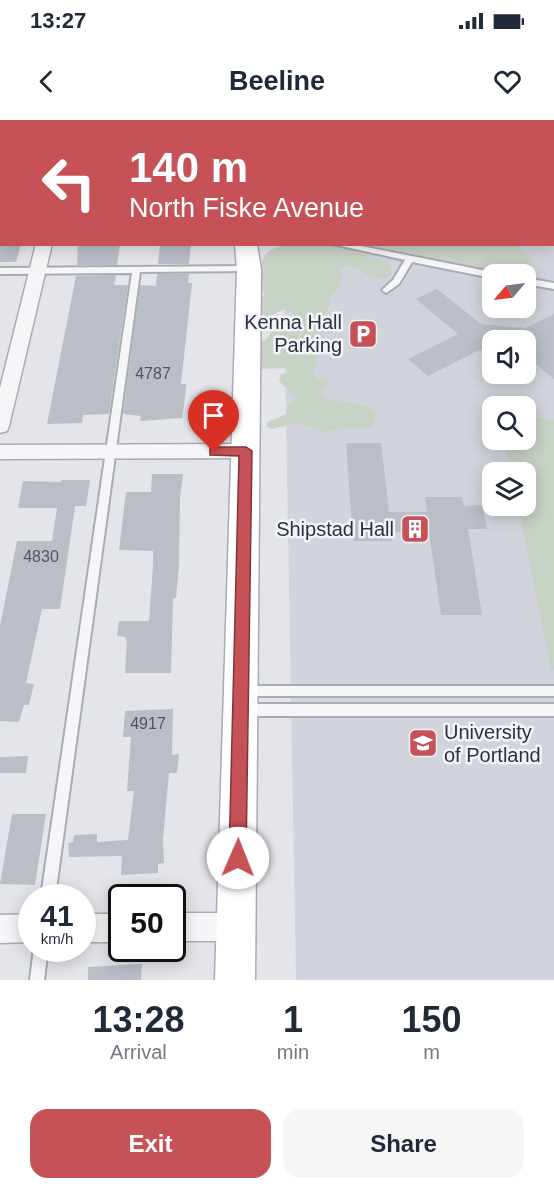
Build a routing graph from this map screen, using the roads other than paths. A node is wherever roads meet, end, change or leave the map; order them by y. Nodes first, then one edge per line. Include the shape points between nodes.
1 (44, 246) edge
2 (345, 246) edge
3 (247, 257) edge
4 (409, 260) junction
5 (136, 271) junction
6 (0, 272) edge
7 (37, 272) junction
8 (482, 273) edge
9 (536, 283) edge
10 (554, 286) edge
11 (386, 290) dead end
12 (0, 426) edge
13 (246, 451) junction
14 (109, 452) junction
15 (0, 453) edge
16 (554, 691) edge
17 (241, 701) junction
18 (554, 710) edge
19 (50, 884) edge
20 (186, 927) edge
21 (236, 927) junction
22 (18, 928) edge
23 (0, 929) edge
24 (39, 962) edge
25 (37, 980) edge
26 (235, 980) edge

1 - 7 street
2 - 4 lane
3 - 5 lane
3 - 13 main road
4 - 8 lane
4 - 11 lane via 396,282
5 - 7 lane
5 - 14 lane
6 - 7 lane
7 - 12 street
9 - 10 lane
13 - 14 street
13 - 17 main road
14 - 15 street
14 - 19 lane
16 - 17 lane
17 - 18 lane
17 - 21 main road
20 - 21 street
21 - 26 main road
22 - 23 street
24 - 25 lane

